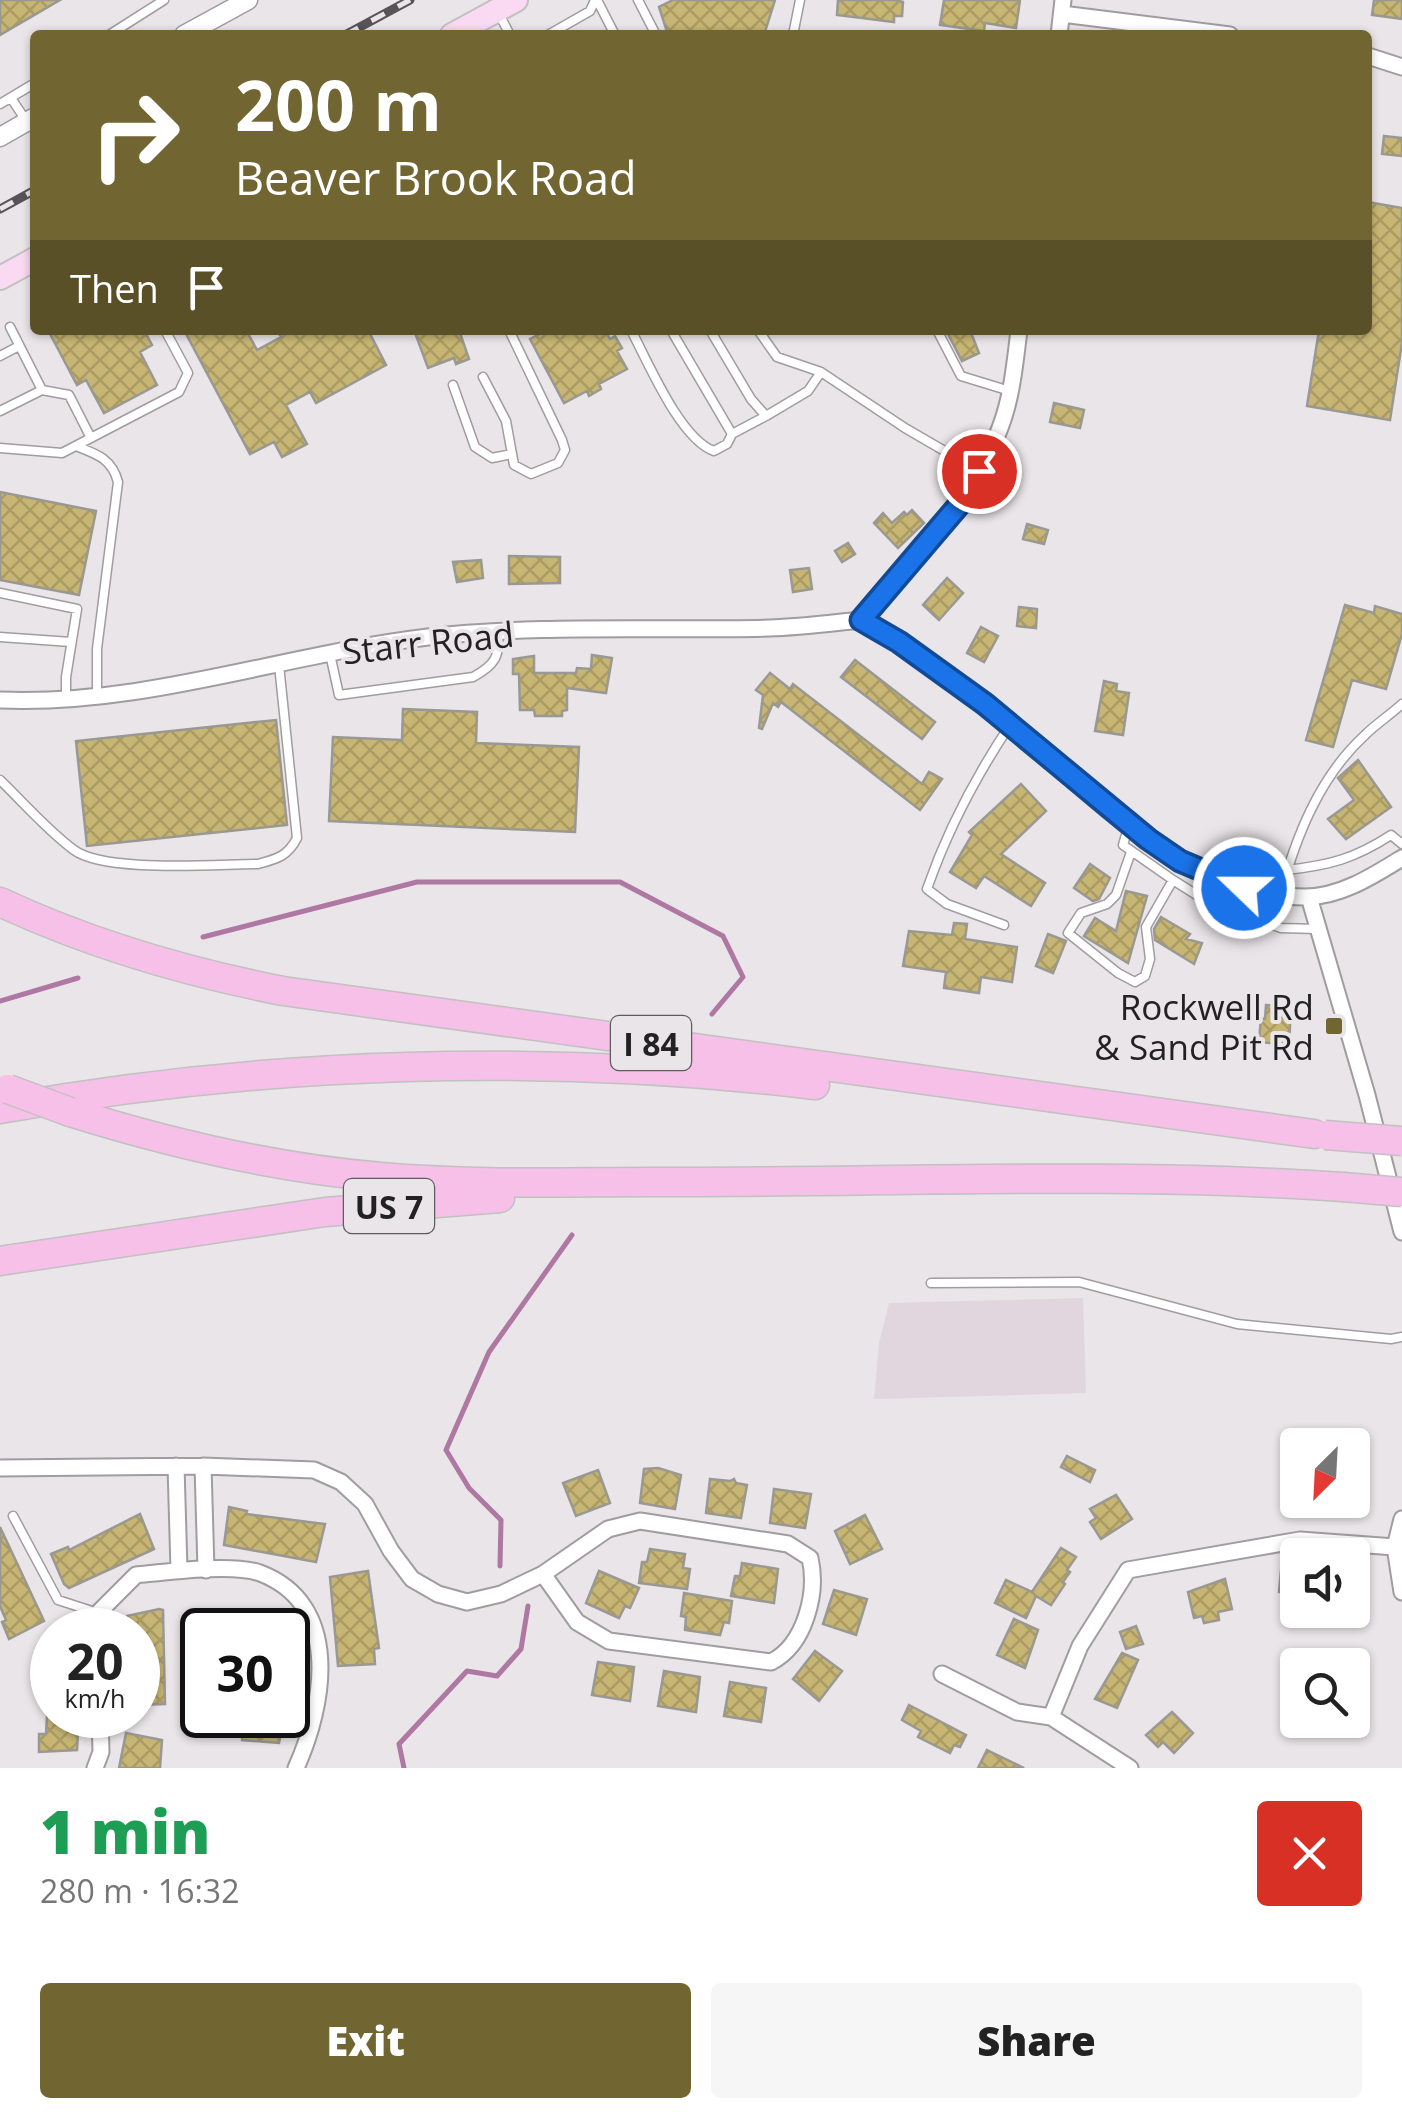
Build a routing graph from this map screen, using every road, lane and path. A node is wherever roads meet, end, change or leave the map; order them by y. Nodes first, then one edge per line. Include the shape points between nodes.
1 (164, 0) edge
2 (248, 0) edge
3 (596, 0) edge
4 (638, 0) edge
5 (800, 0) edge
6 (506, 5) edge
7 (1063, 7) edge
8 (117, 30) edge
9 (193, 30) edge
10 (461, 30) edge
11 (509, 30) edge
12 (557, 30) edge
13 (612, 30) edge
14 (653, 30) edge
15 (794, 30) edge
16 (1200, 30) edge
17 (1372, 57) edge
18 (1402, 67) edge
19 (30, 85) edge
20 (11, 98) junction
21 (0, 104) edge
22 (30, 119) edge
23 (30, 121) edge
24 (0, 137) edge
25 (30, 263) edge
26 (0, 278) edge
27 (10, 328) dead end
28 (168, 335) edge
29 (511, 335) edge
30 (634, 335) edge
31 (674, 335) edge
32 (713, 335) edge
33 (762, 335) edge
34 (940, 335) edge
35 (1018, 335) edge
36 (20, 346) junction
37 (0, 356) edge
38 (821, 372) junction
39 (483, 376) dead end
40 (453, 385) dead end
41 (42, 390) junction
42 (1010, 390) junction
43 (0, 411) edge
44 (766, 416) junction
45 (732, 434) junction
46 (91, 438) junction
47 (76, 446) junction
48 (0, 448) edge
49 (512, 454) junction
50 (979, 471) junction
51 (0, 593) edge
52 (861, 620) junction
53 (498, 632) junction
54 (0, 636) edge
55 (72, 642) junction
56 (329, 652) junction
57 (279, 665) junction
58 (97, 698) junction
59 (0, 700) edge
60 (66, 700) junction
61 (1402, 704) edge
62 (1010, 725) junction
63 (0, 780) edge
64 (1129, 824) junction
65 (1402, 844) edge
66 (1131, 852) junction
67 (1402, 858) edge
68 (1286, 870) junction
69 (1173, 880) junction
70 (1280, 895) junction
71 (1309, 898) junction
72 (0, 902) edge
73 (1004, 925) dead end
74 (1317, 928) junction
75 (3, 1094) edge
76 (1319, 1134) junction
77 (1402, 1141) edge
78 (780, 1183) junction
79 (1402, 1192) edge
80 (1402, 1232) edge
81 (0, 1263) edge
82 (931, 1283) dead end
83 (1402, 1336) edge
84 (176, 1466) junction
85 (203, 1466) junction
86 (0, 1468) edge
87 (14, 1516) dead end
88 (1402, 1519) edge
89 (1396, 1546) junction
90 (179, 1570) junction
91 (206, 1570) junction
92 (543, 1574) junction
93 (1402, 1592) edge
94 (73, 1608) edge
95 (109, 1608) edge
96 (942, 1674) dead end
97 (1051, 1717) junction
98 (101, 1738) edge
99 (95, 1768) edge
100 (296, 1768) edge
101 (1130, 1768) edge

1 - 8 lane
2 - 9 street
3 - 12 lane via 590,11
3 - 13 lane
4 - 14 lane
5 - 15 lane
6 - 10 main road
6 - 11 lane
7 - 16 street
17 - 18 street
19 - 20 lane
20 - 21 lane
20 - 22 lane
23 - 24 street
25 - 26 main road
27 - 36 lane
28 - 46 lane via 188,373 179,392
29 - 49 lane via 565,450 558,463 530,474 514,465
30 - 45 lane via 702,447 714,451
31 - 45 lane
32 - 44 lane
33 - 38 lane via 777,357
34 - 42 lane via 961,376
35 - 42 street
36 - 37 lane
36 - 41 lane
38 - 44 lane via 808,392
38 - 50 lane
39 - 49 lane via 506,421
40 - 49 lane via 475,447 492,458
41 - 43 lane
41 - 46 lane via 69,394
42 - 50 street
44 - 45 lane
46 - 47 lane
47 - 48 lane via 62,453
47 - 58 lane via 102,456 118,482
50 - 52 street via 959,505
51 - 55 lane via 76,609
52 - 53 street, Starr Road via 774,628
52 - 62 street
53 - 56 street, Starr Road
53 - 56 lane via 499,654 473,678 339,695
54 - 55 lane
55 - 60 lane
56 - 57 street, Starr Road
57 - 58 street, Starr Road
57 - 63 lane via 297,838 279,858 258,864 91,860
58 - 60 street, Starr Road
59 - 60 street, Starr Road
61 - 68 lane via 1330,776
62 - 64 street
62 - 73 lane via 941,848 927,889 947,904
64 - 66 lane via 1123,845
64 - 70 street via 1180,861
65 - 68 lane via 1391,835 1332,865
66 - 69 lane
66 - 69 lane via 1116,895 1080,914 1068,933 1135,982 1145,976 1150,959 1146,927
67 - 71 street via 1361,884
68 - 70 lane
69 - 74 lane via 1203,899 1281,928
70 - 71 street
71 - 74 street
72 - 76 highway, I 84 via 147,957 283,991
74 - 80 street
75 - 76 highway via 238,1077 558,1066 754,1078 1033,1114
75 - 78 highway, bridge via 190,1147 355,1175
76 - 77 highway, I 84, bridge
78 - 79 highway, bridge via 1230,1180
78 - 81 highway, US 7 via 379,1207
82 - 83 lane via 1078,1282 1237,1324
84 - 85 street
84 - 86 street
84 - 90 street
85 - 91 street
85 - 92 street via 314,1470 341,1482 365,1504 412,1579 438,1594 467,1602
87 - 94 lane via 58,1600
88 - 89 street
89 - 93 street
89 - 97 street via 1300,1540 1128,1570 1080,1646
90 - 91 street
90 - 95 street via 136,1575
91 - 100 street via 258,1572 299,1598 317,1634 321,1676
92 - 92 street via 577,1622 609,1641 771,1662 787,1654 800,1632 815,1579 810,1558 788,1544 640,1522 608,1529
96 - 97 street via 1017,1712
97 - 101 street
98 - 99 street

